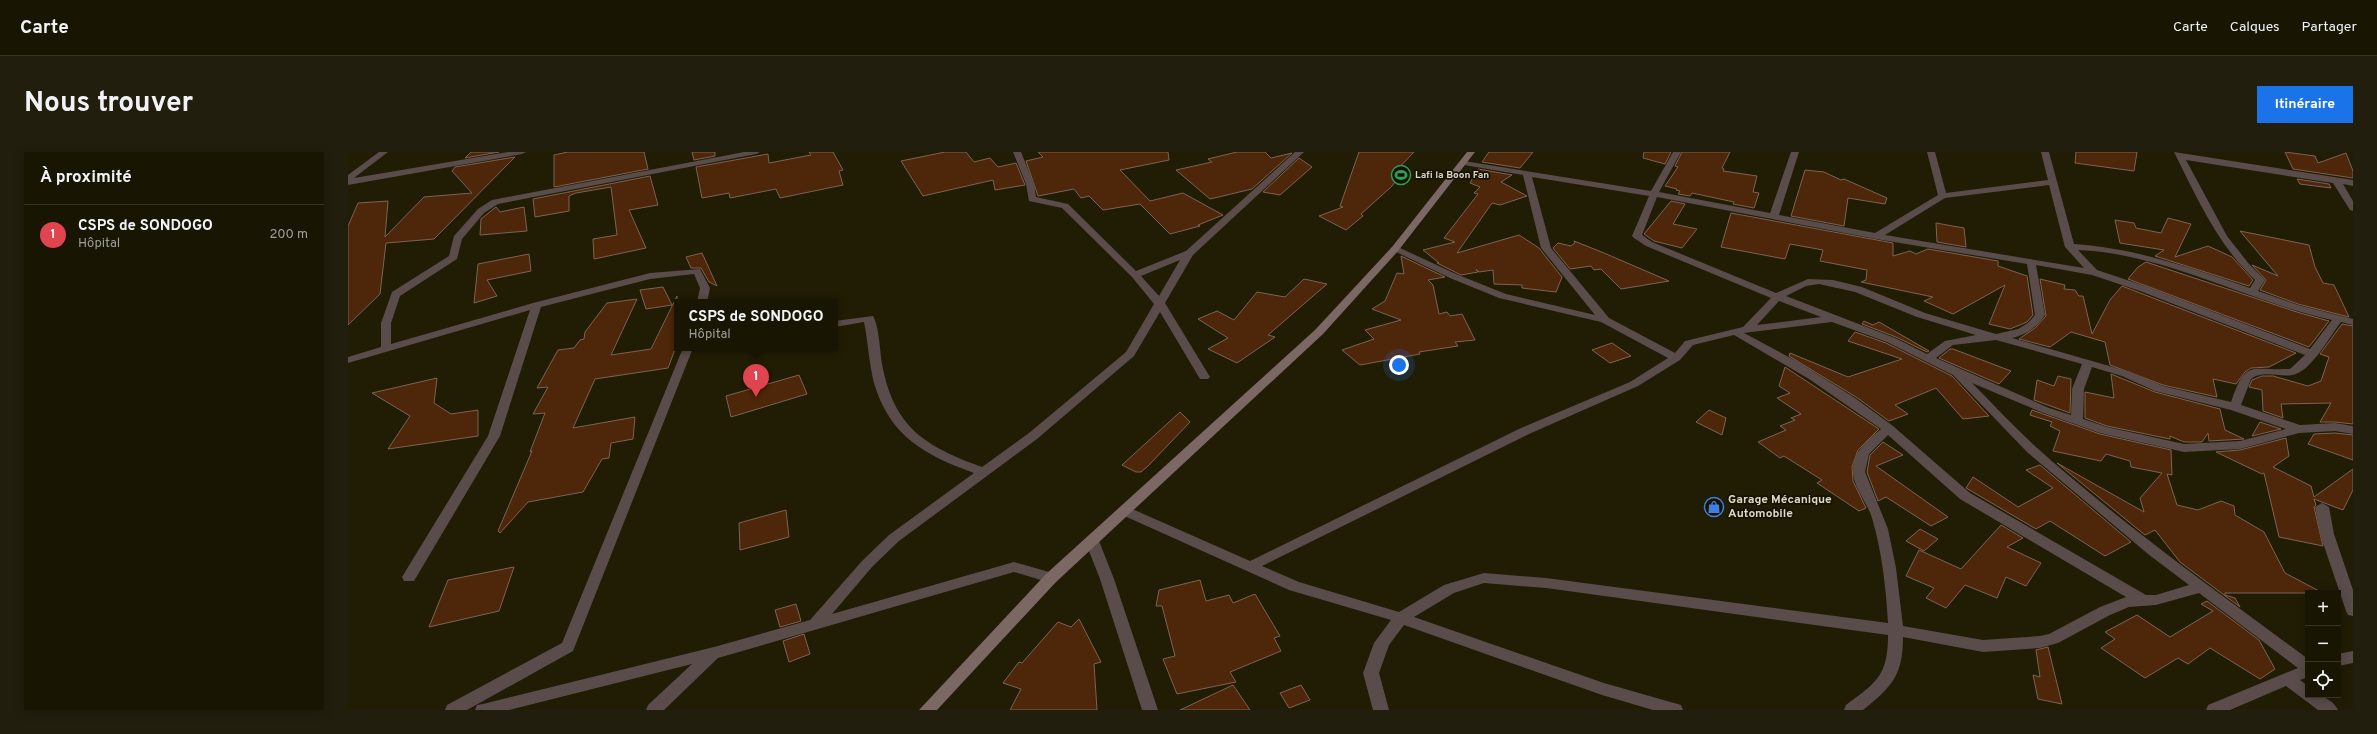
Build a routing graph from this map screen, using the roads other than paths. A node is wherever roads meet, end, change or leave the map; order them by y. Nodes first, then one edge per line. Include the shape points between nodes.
1 (384, 152) edge
2 (522, 152) edge
3 (756, 152) edge
4 (1017, 152) edge
5 (1300, 152) edge
6 (1471, 152) edge
7 (1677, 152) edge
8 (1795, 152) edge
9 (1931, 152) edge
10 (2045, 152) edge
11 (2180, 154) edge
12 (1464, 164) junction
13 (1527, 174) junction
14 (2336, 180) junction
15 (348, 181) edge
16 (2052, 182) junction
17 (2353, 183) edge
18 (1654, 194) junction
19 (1943, 196) junction
20 (2353, 208) edge
21 (1774, 216) junction
22 (1876, 236) junction
23 (2070, 247) junction
24 (1395, 249) junction
25 (1188, 253) junction
26 (2031, 262) junction
27 (2094, 272) junction
28 (1135, 275) junction
29 (2252, 293) junction
30 (1777, 297) junction
31 (703, 299) edge
32 (1160, 304) junction
33 (537, 305) junction
34 (1833, 319) junction
35 (2338, 319) junction
36 (1605, 320) junction
37 (2353, 322) edge
38 (838, 323) edge
39 (1741, 331) junction
40 (1998, 336) junction
41 (386, 348) junction
42 (687, 351) edge
43 (2311, 353) junction
44 (1676, 358) junction
45 (1929, 358) junction
46 (348, 360) edge
47 (2088, 362) junction
48 (1954, 371) junction
49 (1204, 377) dead end
50 (2235, 407) junction
51 (2076, 421) junction
52 (1888, 429) junction
53 (2299, 429) junction
54 (2353, 430) edge
55 (983, 472) junction
56 (2322, 507) dead end
57 (1125, 511) junction
58 (1092, 541) junction
59 (1251, 566) junction
60 (409, 577) dead end
61 (1052, 578) junction
62 (2201, 587) junction
63 (2144, 601) junction
64 (2353, 611) edge
65 (1400, 618) junction
66 (814, 625) junction
67 (1897, 631) junction
68 (714, 653) junction
69 (2353, 657) edge
70 (2341, 659) edge
71 (2305, 667) edge
72 (2305, 670) edge
73 (2287, 679) junction
74 (2305, 691) edge
75 (2314, 698) edge
76 (453, 710) edge
77 (483, 710) edge
78 (654, 710) edge
79 (927, 710) edge
80 (1150, 710) edge
81 (1381, 710) edge
82 (1675, 710) edge
83 (1852, 710) edge
84 (2214, 710) edge
85 (2330, 710) edge

1 - 15 street
2 - 15 street
3 - 41 street via 495,202 481,211 457,238 454,257 396,294 386,323
4 - 28 street via 1030,184 1032,199 1064,206
5 - 25 street
6 - 12 street
7 - 18 street
8 - 21 street
9 - 19 street
10 - 16 street
11 - 14 street
11 - 29 street via 2222,239 2244,266 2260,280
12 - 13 street
12 - 24 street
13 - 18 street
13 - 36 street via 1546,248
14 - 17 street
14 - 20 street
16 - 19 street
16 - 23 street
18 - 21 street
18 - 30 street via 1637,236 1639,238
19 - 22 street
21 - 22 street
22 - 26 street
23 - 27 street
23 - 29 street via 2120,252
24 - 36 street via 1503,296
24 - 57 street via 1319,332
25 - 28 street
25 - 32 street
26 - 27 street
26 - 40 street via 2040,315 2034,326 2022,332
27 - 43 street
28 - 32 street
29 - 35 street via 2302,311
30 - 34 street via 1793,301
30 - 39 street
30 - 40 street via 1816,280 1836,282 1855,286 1906,310 1962,328
31 - 33 street via 705,288 697,271 650,276
32 - 49 street
32 - 55 street via 1130,354 1033,436
33 - 41 street
33 - 60 street via 494,436
34 - 39 street
34 - 45 street via 1892,340
35 - 37 street
35 - 43 street
36 - 44 street
38 - 55 street via 869,318 880,383 897,422 909,434 942,457
39 - 44 street via 1689,343
39 - 52 street via 1818,378
40 - 45 street via 1950,343
40 - 47 street
41 - 46 street
42 - 76 street via 568,647
43 - 50 street via 2306,361 2288,373 2260,370 2250,372 2245,376
44 - 59 street via 1634,384 1525,430
45 - 48 street
47 - 50 street via 2126,374 2158,389
47 - 51 street via 2078,389
48 - 51 street
48 - 62 street via 2031,449 2153,551
50 - 53 street
51 - 53 street via 2184,448 2240,445
52 - 63 street via 1965,496
52 - 67 street via 1868,446 1861,457 1859,467 1860,477 1882,529
53 - 54 street via 2335,427
55 - 66 street via 894,538 867,564
56 - 64 street via 2327,534
57 - 58 street via 1094,536
57 - 59 street
58 - 61 street
58 - 80 street
59 - 65 street via 1294,586
61 - 66 street via 1014,567
61 - 79 street
62 - 63 street
62 - 71 street
63 - 67 street via 2126,602 2063,634 2040,642 1983,646
65 - 67 street via 1449,589 1484,578 1546,583
65 - 81 street via 1382,643 1371,673
65 - 82 street via 1602,689
66 - 68 street
67 - 83 street via 1893,666 1878,687
68 - 77 street
68 - 78 street
69 - 70 street
72 - 73 street
73 - 74 street
73 - 84 street
75 - 85 street

